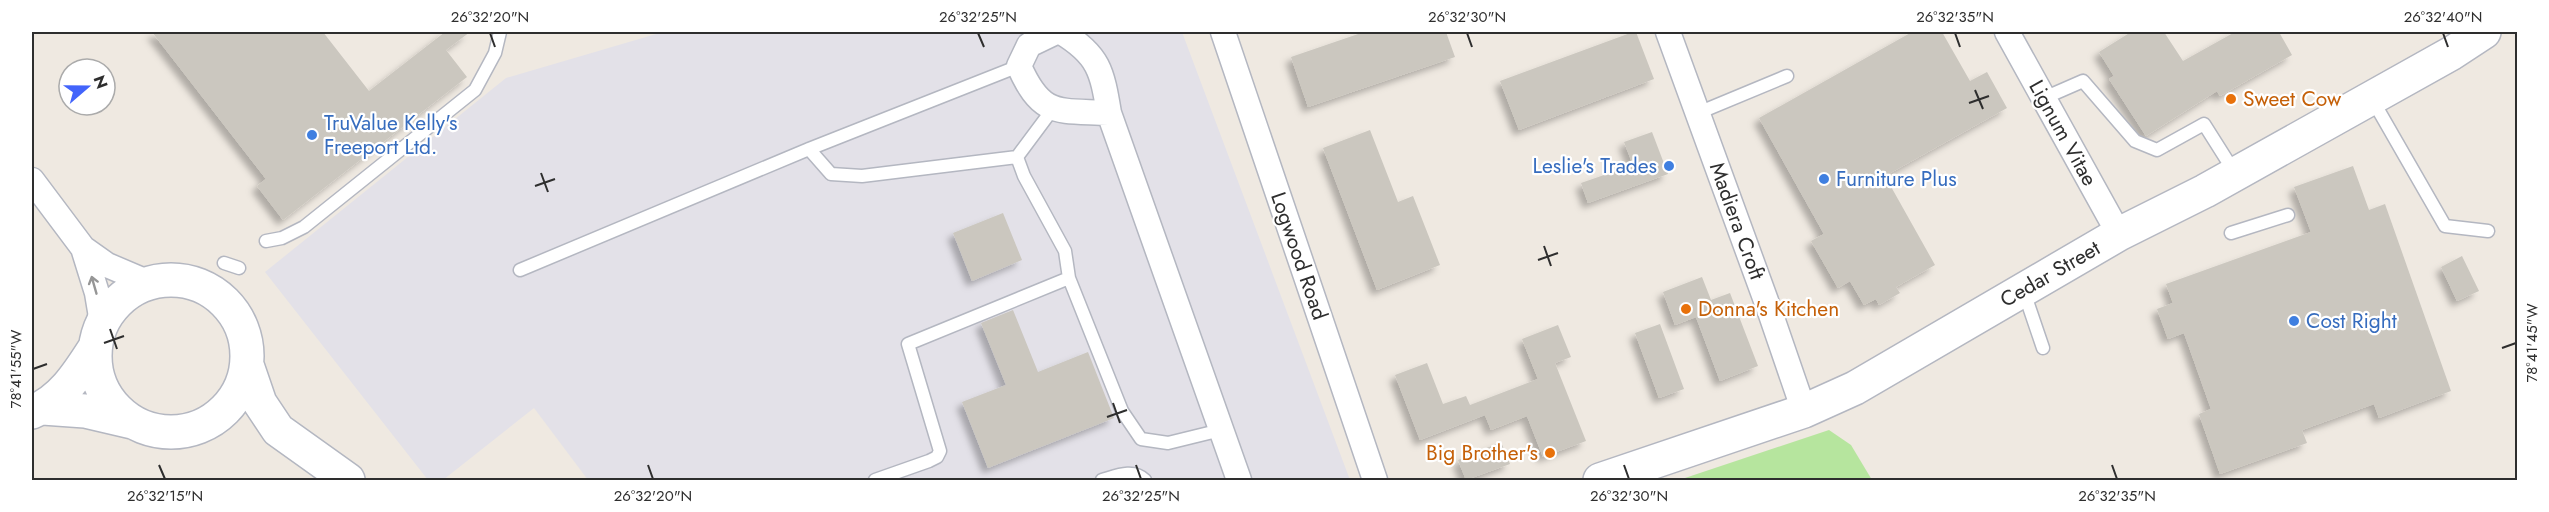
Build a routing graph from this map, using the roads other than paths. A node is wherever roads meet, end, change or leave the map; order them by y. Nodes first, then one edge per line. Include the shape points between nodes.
1 (500, 32) edge
2 (1056, 32) edge
3 (1061, 32) edge
4 (1223, 32) edge
5 (1668, 32) edge
6 (2007, 32) edge
7 (2483, 32) edge
8 (1019, 66) junction
9 (1787, 76) dead end
10 (2044, 98) junction
11 (2372, 98) junction
12 (1052, 110) junction
13 (1109, 113) junction
14 (1698, 113) junction
15 (809, 149) junction
16 (1017, 157) junction
17 (2236, 174) junction
18 (32, 180) edge
19 (2288, 215) dead end
20 (2488, 231) dead end
21 (2230, 233) dead end
22 (2119, 234) junction
23 (266, 241) dead end
24 (83, 248) junction
25 (224, 264) dead end
26 (239, 268) dead end
27 (520, 270) dead end
28 (1069, 278) junction
29 (147, 282) junction
30 (2023, 291) junction
31 (98, 336) junction
32 (2043, 348) dead end
33 (247, 365) junction
34 (37, 410) edge
35 (1804, 411) junction
36 (132, 422) junction
37 (210, 423) junction
38 (278, 430) junction
39 (1221, 430) junction
40 (348, 480) edge
41 (875, 480) edge
42 (1102, 480) edge
43 (1145, 480) edge
44 (1239, 480) edge
45 (1375, 480) edge
46 (1600, 480) edge

1 - 23 lane via 495,53 475,90 304,227
2 - 8 street via 1029,45
3 - 13 street via 1084,45 1102,74
4 - 45 street, Logwood Road
5 - 14 street, Madiera Croft
6 - 10 street, Lignum Vitae
7 - 11 main road, Cedar Street
8 - 12 street via 1029,88
8 - 15 lane
9 - 14 lane
10 - 17 lane via 2083,81 2135,141 2157,150 2204,124
10 - 22 street, Lignum Vitae
11 - 17 main road, Cedar Street
11 - 20 lane via 2445,226
12 - 13 street
12 - 16 lane
13 - 39 street
14 - 35 street, Madiera Croft
15 - 16 lane via 831,174 862,176
15 - 27 lane
16 - 28 lane via 1065,251
17 - 22 main road, Cedar Street
18 - 24 street
19 - 21 lane
22 - 30 main road, Cedar Street
24 - 29 street via 107,265
31 -> 24 street via 97,293
25 - 26 lane
28 - 39 lane via 1122,411 1142,439 1168,443
28 - 41 lane via 908,344 940,451 938,457
29 - 31 main road via 120,298
29 - 33 main road via 172,279 197,283 220,296 237,316 246,339
30 - 32 lane
30 - 35 main road, Cedar Street via 1855,388
31 - 34 main road via 72,383
31 - 36 main road via 97,377 110,403
33 - 37 main road via 241,388 228,408
33 - 38 main road via 260,403
34 - 36 main road via 85,411
35 - 46 main road, Cedar Street
36 - 37 main road via 157,432 184,432
37 - 38 main road
38 - 40 main road
39 - 44 street
42 - 43 lane via 1125,473

